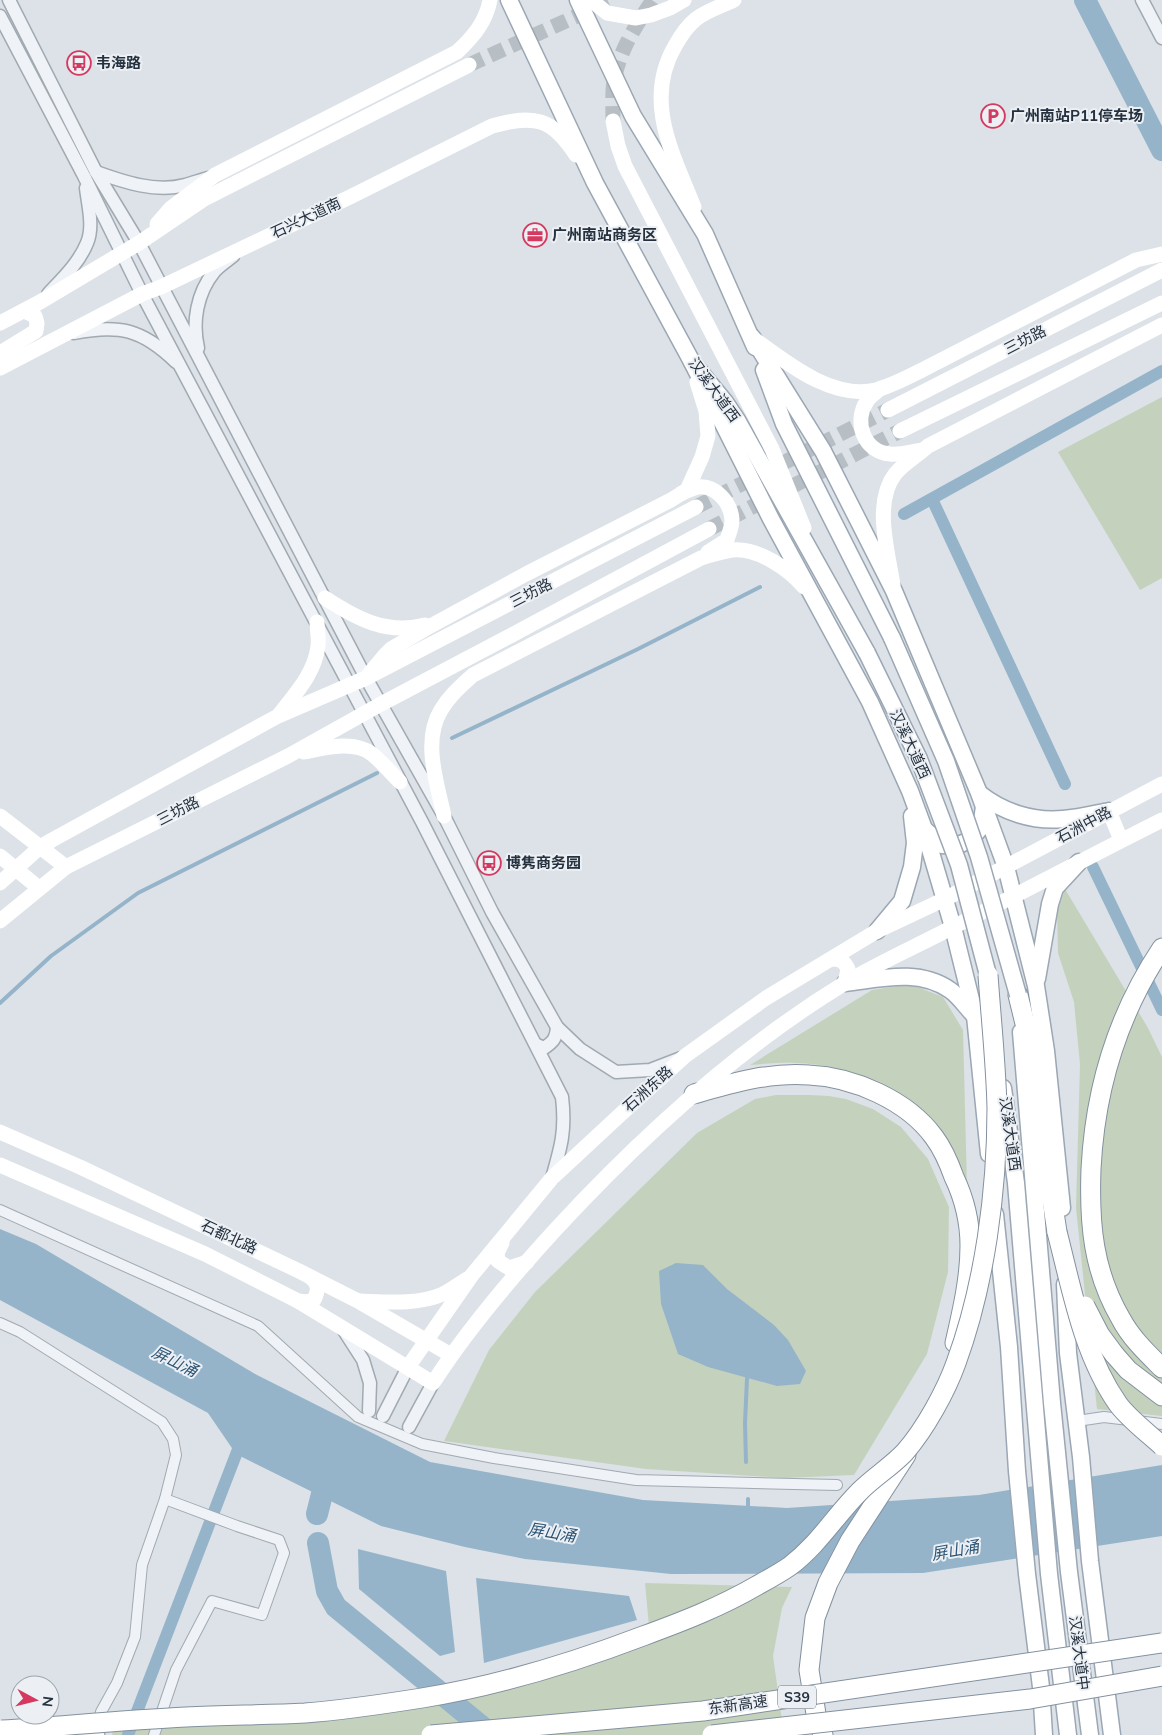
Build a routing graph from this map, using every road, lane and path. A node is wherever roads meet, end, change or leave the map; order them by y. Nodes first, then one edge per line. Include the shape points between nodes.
1 (9, 0) edge
2 (490, 0) edge
3 (509, 0) edge
4 (578, 0) edge
5 (591, 0) edge
6 (684, 0) edge
7 (734, 0) edge
8 (1142, 0) edge
9 (670, 8) junction
10 (0, 16) edge
11 (696, 18) junction
12 (1162, 38) edge
13 (469, 65) tunnel mouth
14 (613, 121) tunnel mouth
15 (90, 174) junction
16 (215, 175) junction
17 (596, 183) junction
18 (705, 234) junction
19 (139, 243) junction
20 (1162, 246) edge
21 (243, 248) junction
22 (123, 253) junction
23 (1162, 254) edge
24 (1136, 260) junction
25 (1162, 270) edge
26 (161, 287) junction
27 (142, 294) junction
28 (40, 302) junction
29 (1162, 303) edge
30 (24, 311) junction
31 (0, 323) edge
32 (1162, 325) edge
33 (62, 336) junction
34 (752, 337) junction
35 (0, 353) edge
36 (200, 360) junction
37 (692, 362) junction
38 (0, 368) edge
39 (184, 371) junction
40 (881, 388) junction
41 (888, 410) tunnel mouth
42 (900, 431) tunnel mouth
43 (925, 449) junction
44 (682, 493) junction
45 (696, 507) tunnel mouth
46 (709, 529) tunnel mouth
47 (701, 558) junction
48 (818, 564) junction
49 (894, 591) junction
50 (325, 598) junction
51 (814, 598) junction
52 (317, 622) junction
53 (436, 622) junction
54 (366, 678) junction
55 (349, 686) junction
56 (381, 704) junction
57 (364, 714) junction
58 (278, 716) junction
59 (288, 756) junction
60 (400, 782) junction
61 (1162, 784) edge
62 (910, 791) junction
63 (982, 799) junction
64 (1108, 811) junction
65 (441, 812) junction
66 (0, 816) edge
67 (1162, 820) edge
68 (422, 822) junction
69 (924, 829) junction
70 (1121, 840) junction
71 (39, 848) junction
72 (0, 856) edge
73 (1079, 862) junction
74 (66, 867) junction
75 (1006, 867) junction
76 (16, 870) junction
77 (0, 883) edge
78 (39, 888) junction
79 (1014, 895) junction
80 (945, 899) junction
81 (0, 921) edge
82 (953, 927) junction
83 (878, 931) junction
84 (1162, 948) edge
85 (832, 959) junction
86 (988, 975) junction
87 (845, 983) junction
88 (1036, 986) junction
89 (1018, 995) junction
90 (975, 1016) junction
91 (556, 1028) junction
92 (537, 1045) junction
93 (685, 1056) junction
94 (694, 1094) junction
95 (0, 1132) edge
96 (0, 1165) edge
97 (552, 1178) junction
98 (0, 1210) edge
99 (1057, 1232) junction
100 (503, 1239) junction
101 (526, 1262) junction
102 (309, 1276) junction
103 (472, 1276) junction
104 (298, 1301) junction
105 (358, 1301) junction
106 (0, 1323) edge
107 (343, 1329) junction
108 (426, 1340) junction
109 (451, 1355) junction
110 (408, 1367) junction
111 (1162, 1368) edge
112 (434, 1383) junction
113 (1162, 1396) edge
114 (370, 1411) dead end
115 (383, 1416) dead end
116 (928, 1421) junction
117 (1077, 1421) junction
118 (1162, 1424) edge
119 (409, 1427) dead end
120 (1162, 1446) edge
121 (837, 1485) dead end
122 (165, 1499) junction
123 (1090, 1561) junction
124 (1069, 1572) joint
125 (1049, 1574) junction
126 (1162, 1642) edge
127 (1162, 1676) edge
128 (1, 1730) edge
129 (96, 1735) edge
130 (154, 1735) edge
131 (431, 1735) edge
132 (712, 1735) edge
133 (823, 1735) edge
134 (1044, 1735) edge
135 (1056, 1735) edge
136 (1068, 1735) edge
137 (1090, 1735) edge
138 (1095, 1735) edge
139 (1112, 1735) edge

1 - 15 street
2 - 16 main road via 484,20 457,52
3 - 17 main road, 汉溪大道西
4 - 18 main road, 汉溪大道西 via 633,116
5 - 9 main road via 607,13 636,18
6 - 9 main road
7 - 11 main road
8 - 12 street
9 - 11 main road via 674,16
10 - 15 street
11 - 18 main road via 668,58 661,84 661,108 666,136
13 - 19 main road via 204,199
14 - 48 main road via 625,166 772,449
15 - 16 street via 161,187 184,186
15 - 19 street
15 - 22 street
15 - 28 street via 87,243 64,276
16 - 19 main road via 171,208
17 - 21 main road, 石兴大道南 via 567,141 551,126 533,120 512,121 492,126
17 - 37 main road, 汉溪大道西
18 - 34 main road, 汉溪大道西
19 - 22 main road
19 - 26 street
20 - 24 main road
21 - 26 main road, 石兴大道南
21 - 36 street via 215,272 199,301 195,334
22 - 27 street
22 - 28 main road
23 - 24 main road
24 - 40 main road via 899,382
25 - 41 main road, 三坊路
26 - 27 main road, 石兴大道南
26 - 36 street
27 - 33 main road, 石兴大道南
27 - 39 street
28 - 30 main road
29 - 42 main road, 三坊路
30 - 31 main road
30 - 35 main road via 35,316 36,331
32 - 43 main road
33 - 38 main road, 石兴大道南
33 - 39 street via 101,328 128,330 165,352
34 - 40 main road via 795,369 822,382 857,392
34 - 49 main road via 823,451
34 - 89 main road, 汉溪大道西, bridge via 784,424 892,638 946,761 979,857
36 - 50 street
37 - 44 main road via 706,411 708,436 696,473
37 - 48 main road, 汉溪大道西 via 737,420
37 - 51 main road
39 - 52 street
40 - 43 main road via 867,400 860,420 868,443 874,449 891,454
43 - 49 main road via 898,470 885,495 883,511
44 - 47 main road via 696,487 711,489 728,506 732,520 727,540
44 - 53 main road
45 - 54 main road, 三坊路
46 - 56 main road, 三坊路
47 - 51 main road via 734,550 750,552 795,576
47 - 65 main road via 473,675 452,694 440,710 432,741
48 - 86 main road, 汉溪大道西, bridge via 868,654 920,759 959,865
49 - 63 main road
50 - 53 main road via 344,610 386,627 412,628
50 - 54 street
51 - 62 main road via 870,702
52 - 55 street
52 - 58 main road via 318,645 312,666
53 - 54 main road via 391,649
54 - 55 main road, 三坊路
54 - 56 street
55 - 57 street
55 - 58 main road
56 - 57 main road, 三坊路
56 - 65 street
57 - 59 main road, 三坊路
57 - 60 street
58 - 71 main road
59 - 60 main road via 334,747 358,748 370,753
59 - 74 main road, 三坊路
60 - 68 street
61 - 64 main road, 石洲中路
62 - 69 main road
62 - 83 main road via 915,843 912,867 902,902
63 - 64 main road via 1022,816 1047,819
63 - 69 main road via 981,827 970,840 956,846 942,845
63 - 75 main road
64 - 70 main road
64 - 75 main road, 石洲中路
65 - 68 street via 427,806 423,809
65 - 91 street
66 - 71 main road
67 - 70 main road, 石洲中路
68 - 92 street
69 - 80 main road
70 - 73 main road, 石洲中路
71 - 74 main road
71 - 76 main road
72 - 76 main road
73 - 79 main road, 石洲中路
73 - 88 main road via 1055,888
74 - 78 main road, 三坊路
75 - 79 main road
75 - 80 main road, 石洲东路
76 - 77 main road
76 - 78 main road
78 - 81 main road, 三坊路
79 - 82 main road
79 - 88 main road
80 - 82 main road
80 - 83 main road, 石洲东路
82 - 87 main road
82 - 90 main road
83 - 85 main road, 石洲东路
84 - 111 highway via 1137,992 1110,1058 1095,1123 1090,1198 1096,1259 1111,1299 1121,1321
85 - 87 main road via 844,962 848,969
85 - 93 main road, 石洲东路 via 766,998
86 - 116 highway, bridge via 997,1104 989,1223 962,1346
86 - 125 main road, 汉溪大道西, bridge via 1016,1182
87 - 90 main road via 900,976 919,978 950,990
87 - 94 main road via 783,1025
88 - 117 main road via 1062,1210 1068,1353
89 - 99 highway via 1039,1081
89 - 124 main road, 汉溪大道西
90 - 134 main road
91 - 92 street via 553,1042 544,1048
91 - 93 street via 580,1050 616,1072 650,1070
92 - 97 street via 562,1097 565,1117
93 - 97 main road, 石洲东路
94 - 101 main road via 590,1193
94 - 116 highway, bridge via 745,1080 776,1076 809,1075 837,1079 894,1100 933,1135 943,1151 965,1207 969,1262 951,1359
95 - 102 main road, 石都北路
96 - 104 main road, 石都北路 via 205,1254
97 - 100 main road, 石洲东路
98 - 121 street via 258,1326 358,1417 422,1444 636,1480
99 - 113 highway, bridge via 1076,1290 1100,1335 1128,1370
99 - 120 highway, bridge via 1083,1329 1102,1375 1119,1405
100 - 101 main road via 497,1253 498,1261 509,1268
100 - 103 main road, 石洲东路
101 - 109 main road
102 - 104 main road via 317,1283 318,1291 314,1300
102 - 105 main road, 石都北路
103 - 105 main road via 443,1294 424,1299
103 - 108 main road, 石洲东路
104 - 107 main road, 石都北路
105 - 108 main road, 石都北路
106 - 122 street via 20,1332 162,1422 173,1439 176,1455
107 - 110 main road, 石都北路
107 - 114 street via 363,1360 370,1383
108 - 109 main road, 石都北路
108 - 110 main road, 石洲东路
109 - 112 main road
110 - 112 main road, 石都北路
110 - 115 street, 石洲东路
112 - 119 street
116 - 128 highway, bridge via 904,1454 859,1492 816,1545 788,1568 703,1614 611,1648 474,1688 383,1704 306,1712
116 - 133 highway, bridge via 850,1541 828,1584 816,1618 809,1670
117 - 118 street via 1104,1418
117 - 123 main road
122 - 129 street via 142,1565 135,1637 117,1684 101,1712
122 - 130 street via 280,1540 284,1553 262,1615 212,1601 176,1670
123 - 138 main road
123 - 139 main road
124 - 137 main road, 汉溪大道中
125 - 135 main road
125 - 136 main road, 汉溪大道中
126 - 131 highway, 东新高速 / S39, bridge via 703,1711
127 - 132 highway, 东新高速 / S39, bridge via 1030,1700
128 - 129 highway, bridge

